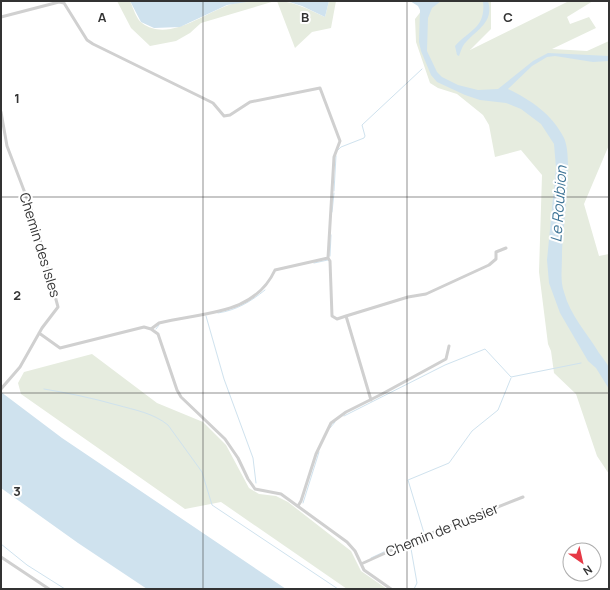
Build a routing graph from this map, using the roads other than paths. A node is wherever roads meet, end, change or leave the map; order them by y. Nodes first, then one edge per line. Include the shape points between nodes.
1 (1, 17) edge
2 (1, 112) edge
3 (506, 248) dead end
4 (329, 259) junction
5 (346, 316) junction
6 (151, 329) junction
7 (39, 333) junction
8 (450, 346) dead end
9 (2, 388) edge
10 (371, 400) junction
11 (523, 496) dead end
12 (298, 506) junction
13 (1, 557) edge
14 (361, 564) junction
15 (49, 589) edge
16 (391, 589) edge

1 - 4 street via 59,2 64,3 92,44 204,98 213,103 224,116 250,102 320,88 340,141 334,157
2 - 7 street, Chemin des Isles via 7,146 33,214 57,300 56,313
3 - 5 street via 496,252 496,260 490,265 426,294
4 - 5 street via 332,316 337,319
4 - 6 street via 275,270 261,291 241,305 170,320
5 - 10 street
6 - 7 street via 144,327 60,348
6 - 12 street via 161,340 181,398 225,439 252,486 281,494
7 - 9 street, Chemin des Isles via 20,367
8 - 10 street via 446,359
10 - 12 street via 330,423
11 - 14 street, Chemin de Russier
12 - 14 street via 351,546
13 - 15 street
14 - 16 street via 368,574

